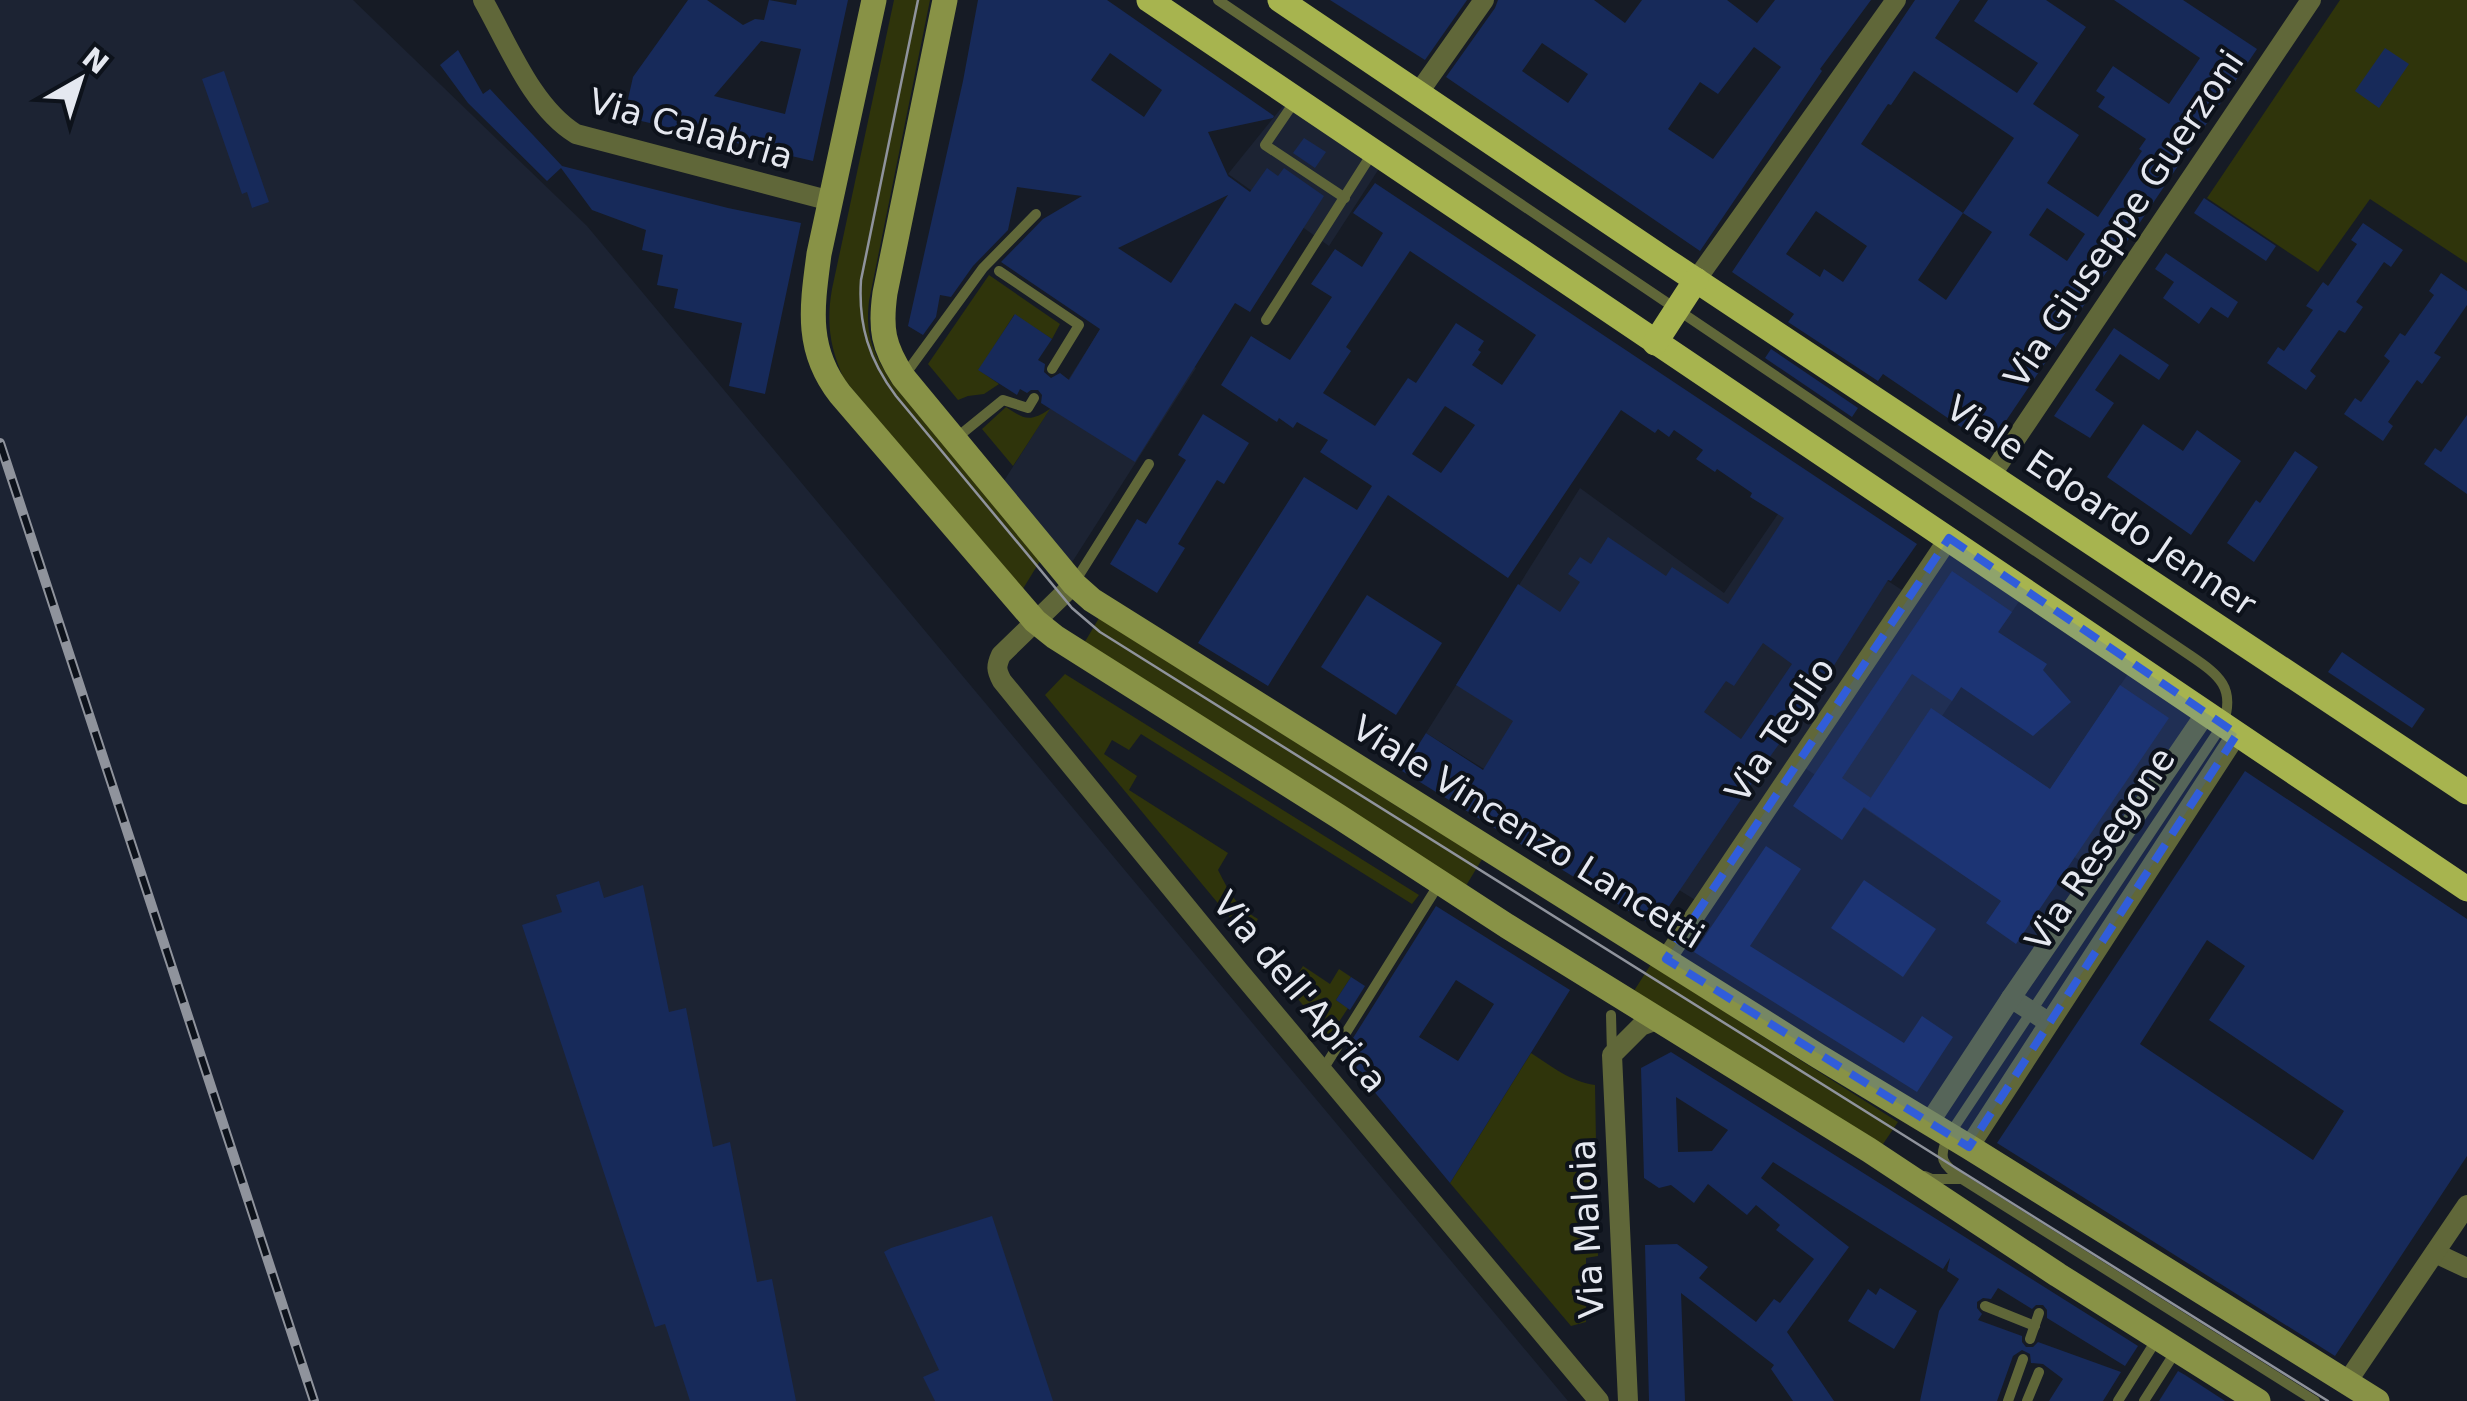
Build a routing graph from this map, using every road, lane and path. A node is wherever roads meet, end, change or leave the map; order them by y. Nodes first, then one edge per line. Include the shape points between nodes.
1 (484, 0) edge
2 (874, 0) edge
3 (945, 0) edge
4 (1149, 0) edge
5 (1218, 0) edge
6 (1280, 0) edge
7 (1484, 0) edge
8 (1896, 0) edge
9 (2311, 0) edge
10 (1419, 92) junction
11 (1296, 100) junction
12 (1373, 152) junction
13 (1344, 198) junction
14 (831, 201) junction
15 (1036, 214) dead end
16 (998, 272) dead end
17 (1696, 280) junction
18 (1676, 309) junction
19 (1266, 320) dead end
20 (1655, 343) junction
21 (1052, 368) dead end
22 (904, 377) junction
23 (1034, 398) dead end
24 (954, 440) junction
25 (1149, 464) dead end
26 (1992, 474) junction
27 (1948, 538) junction
28 (1074, 584) junction
29 (1035, 621) junction
30 (2222, 723) junction
31 (2467, 792) edge
32 (1440, 883) junction
33 (2467, 889) edge
34 (1666, 959) junction
35 (2011, 998) junction
36 (1611, 1015) dead end
37 (2039, 1016) junction
38 (1657, 1020) junction
39 (1612, 1055) junction
40 (1322, 1070) junction
41 (1949, 1135) junction
42 (1895, 1167) junction
43 (1962, 1180) junction
44 (2467, 1205) edge
45 (2435, 1253) junction
46 (2467, 1268) edge
47 (1985, 1306) dead end
48 (2039, 1313) dead end
49 (2035, 1326) junction
50 (2030, 1339) dead end
51 (2167, 1344) junction
52 (2022, 1359) dead end
53 (2039, 1372) dead end
54 (2347, 1382) junction
55 (1599, 1401) edge
56 (1628, 1401) edge
57 (2008, 1401) edge
58 (2027, 1401) edge
59 (2118, 1401) edge
60 (2144, 1401) edge
61 (2258, 1401) edge
62 (2315, 1401) edge
63 (2377, 1401) edge

1 - 14 street, Via Calabria via 534,92 570,130
2 - 14 main road
3 - 22 main road, Viale Vincenzo Lancetti via 884,293 886,345
4 - 11 main road
5 - 18 lane
6 - 10 main road, Viale Edoardo Jenner
7 - 10 street
8 - 17 street
9 - 26 street, Via Giuseppe Guerzoni
10 - 17 main road, Viale Edoardo Jenner
11 - 12 main road
11 - 13 lane via 1265,145
12 - 13 lane
12 - 20 main road
13 - 19 lane
14 - 29 main road via 813,310 824,372
15 - 22 lane via 983,268
16 - 21 lane via 1079,325
17 - 18 main road
17 - 26 main road, Viale Edoardo Jenner
18 - 20 main road
18 - 30 lane via 2214,672 2226,692
20 - 27 main road
22 - 24 main road, Viale Vincenzo Lancetti
23 - 24 lane via 1028,408 1003,400
24 - 28 main road, Viale Vincenzo Lancetti
25 - 28 lane
26 - 31 main road, Viale Edoardo Jenner
27 - 30 main road
27 - 34 street, Via Teglio
28 - 29 street
28 - 34 main road, Viale Vincenzo Lancetti
29 - 32 main road
29 - 40 street, Via dell'Aprica via 996,664 1002,681
30 - 33 main road
30 - 35 street, Via Resegone
30 - 37 street, Via Resegone
32 - 38 main road
32 - 40 lane
34 - 41 main road, Viale Vincenzo Lancetti
35 - 37 street
35 - 41 street, Via Resegone
36 - 39 lane, Via Maloia
37 - 41 street, Via Resegone
38 - 39 street via 1640,1026
38 - 42 main road
39 - 56 street, Via Maloia
40 - 55 street, Via dell'Aprica
41 - 43 lane via 1942,1159
41 - 54 main road, Viale Vincenzo Lancetti
42 - 43 lane
42 - 51 main road via 2054,1281
43 - 62 lane
44 - 45 street
45 - 46 street
45 - 54 street
47 - 49 lane
48 - 49 lane
49 - 50 lane
51 - 59 lane
51 - 60 lane
51 - 61 main road
52 - 57 lane
53 - 58 lane
54 - 63 main road, Viale Vincenzo Lancetti

